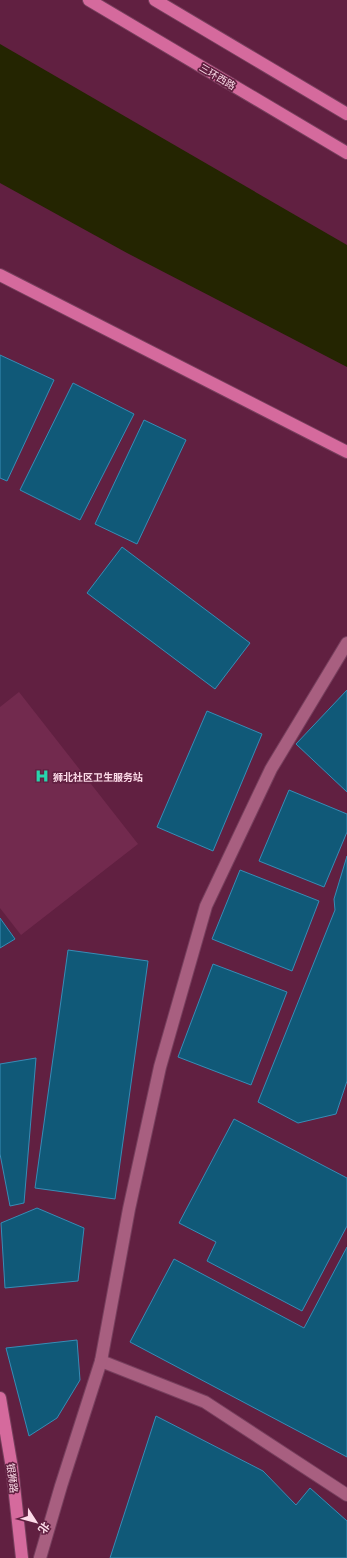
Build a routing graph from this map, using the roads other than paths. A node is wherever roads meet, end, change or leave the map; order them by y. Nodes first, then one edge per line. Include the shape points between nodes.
1 (89, 0) edge
2 (155, 0) edge
3 (347, 114) edge
4 (347, 153) edge
5 (0, 275) edge
6 (347, 452) edge
7 (347, 643) edge
8 (102, 1361) junction
9 (0, 1398) edge
10 (347, 1495) edge
11 (22, 1558) edge
12 (40, 1558) edge

1 - 4 main road, 三环西路
2 - 3 main road
5 - 6 main road
7 - 8 street via 271,769 206,906 160,1067
8 - 10 street via 205,1402
8 - 12 street
9 - 11 main road, 银狮路 via 12,1468

